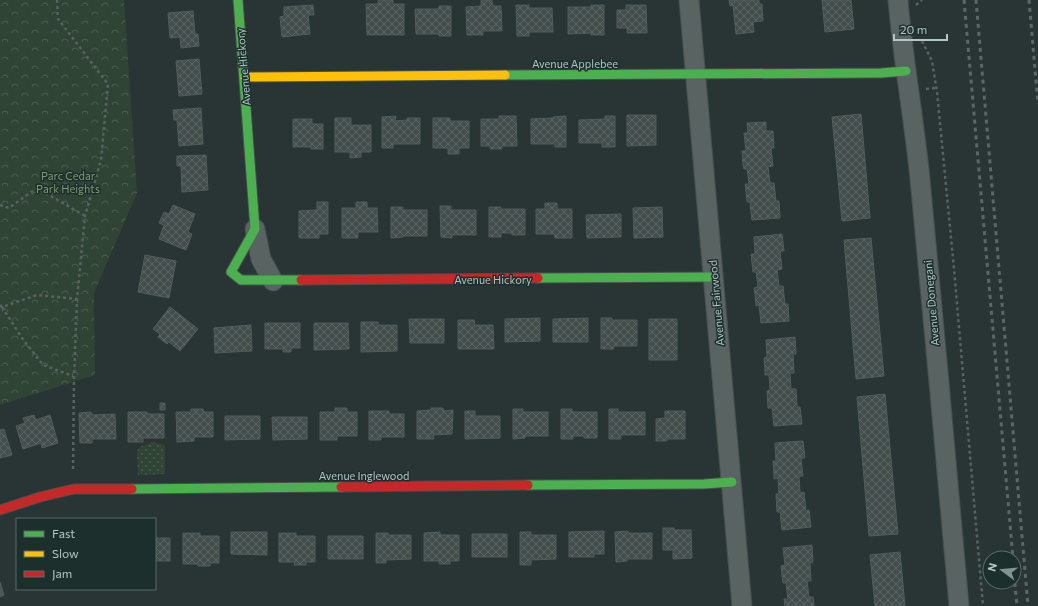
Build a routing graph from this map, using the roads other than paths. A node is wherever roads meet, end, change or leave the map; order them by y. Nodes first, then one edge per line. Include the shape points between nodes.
1 (238, 0) edge
2 (690, 0) edge
3 (906, 3) edge
4 (906, 71) junction
5 (697, 74) junction
6 (244, 77) junction
7 (255, 229) junction
8 (714, 277) junction
9 (273, 281) junction
10 (732, 482) junction
11 (0, 510) edge
12 (742, 606) edge
13 (959, 606) edge

1 - 6 street, Avenue Hickory
2 - 5 street, Avenue Fairwood
3 - 4 street, Avenue Donegani via 902,47
4 - 5 street, Avenue Applebee
4 - 13 street, Avenue Donegani via 921,186
5 - 6 street, Avenue Applebee
5 - 8 street, Avenue Fairwood
6 - 7 street, Avenue Hickory
7 - 9 street, Avenue Hickory via 261,259
7 - 9 street, Avenue Hickory via 230,272 241,280
8 - 9 street, Avenue Hickory
8 - 10 street, Avenue Fairwood
10 - 11 street, Avenue Inglewood via 78,489 40,497
10 - 12 street, Avenue Fairwood

